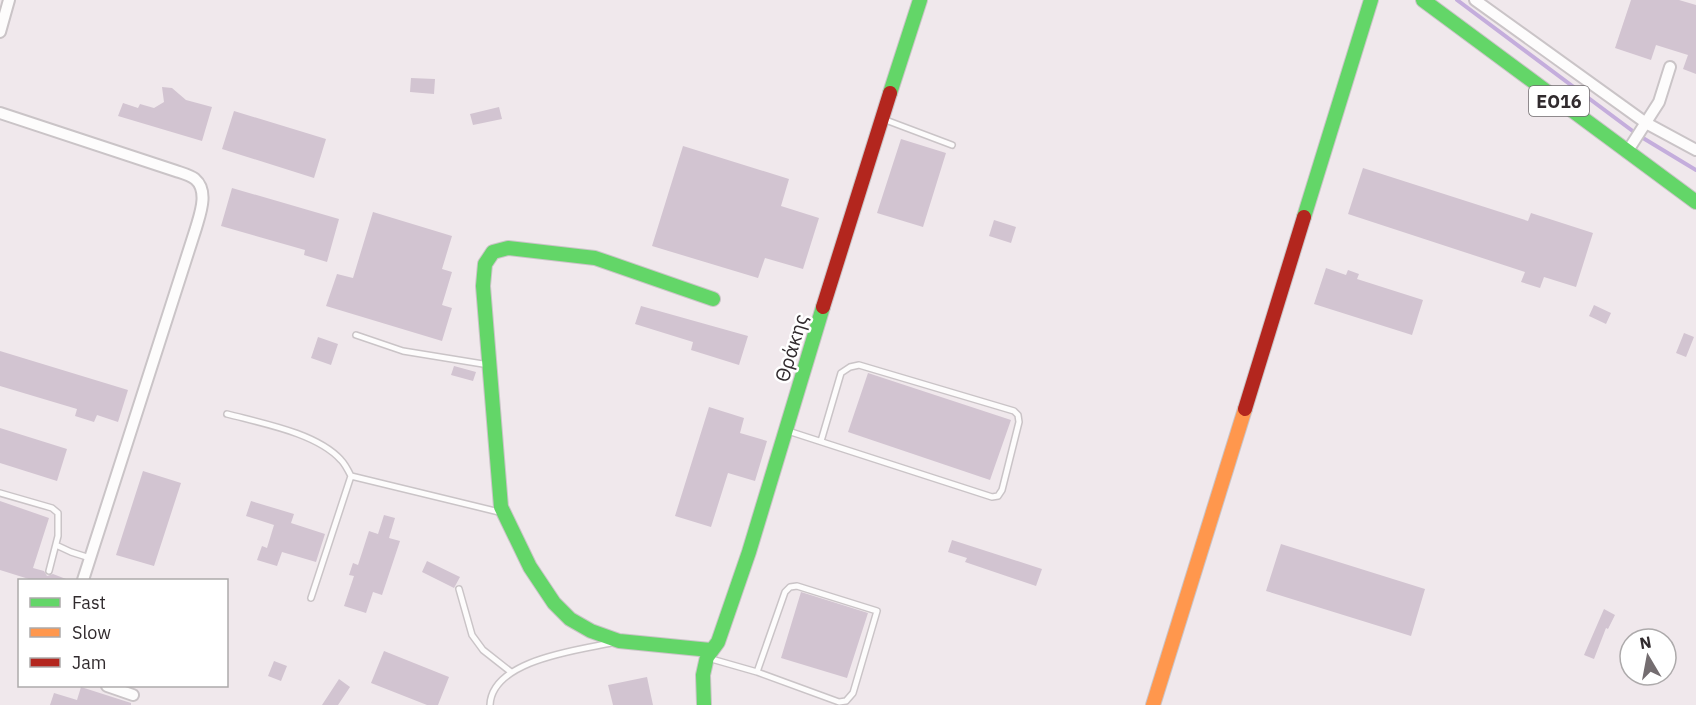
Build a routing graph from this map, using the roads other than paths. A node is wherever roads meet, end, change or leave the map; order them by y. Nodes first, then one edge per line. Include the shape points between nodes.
1 (9, 0) edge
2 (920, 0) edge
3 (1371, 0) edge
4 (1423, 0) edge
5 (1475, 0) edge
6 (0, 32) edge
7 (1670, 66) dead end
8 (0, 113) edge
9 (882, 119) junction
10 (1646, 123) junction
11 (952, 145) dead end
12 (1696, 150) edge
13 (1627, 152) junction
14 (1696, 202) edge
15 (713, 299) dead end
16 (356, 335) dead end
17 (490, 366) junction
18 (227, 414) dead end
19 (787, 430) junction
20 (821, 441) junction
21 (351, 476) junction
22 (0, 493) edge
23 (504, 514) junction
24 (56, 545) junction
25 (90, 558) junction
26 (49, 571) dead end
27 (83, 579) edge
28 (459, 589) dead end
29 (311, 598) dead end
30 (619, 641) junction
31 (709, 654) junction
32 (511, 672) junction
33 (757, 672) junction
34 (109, 687) edge
35 (133, 694) dead end
36 (490, 705) edge
37 (704, 705) edge
38 (1153, 705) edge

1 - 6 street
2 - 9 street, Θράκης
3 - 38 street
4 - 13 street, ΕΟ16
5 - 10 street
7 - 10 street via 1659,102
8 - 25 street via 195,178 202,194 196,228
9 - 11 lane
9 - 19 street, Θράκης
10 - 12 street
10 - 13 street
13 - 14 street, ΕΟ16
15 - 17 street via 595,258 508,248 493,252 484,264 483,286
16 - 17 lane via 403,351
17 - 23 street
18 - 21 lane via 287,430 329,449 342,460
19 - 20 lane
19 - 31 street, Θράκης via 718,642
20 - 20 lane via 992,497 1002,490 1019,422 1014,411 859,365 841,373
21 - 23 lane
21 - 29 lane
22 - 24 lane via 55,510 59,526
23 - 30 street via 530,567 554,603 570,620
24 - 25 lane
24 - 26 lane
25 - 27 street
28 - 32 lane via 472,635 483,650
30 - 31 street
30 - 32 lane via 525,664
31 - 33 lane
31 - 37 street, Θράκης via 703,675
32 - 36 lane via 501,681
33 - 33 lane via 790,587 877,610 853,693 846,701 839,702
34 - 35 street

